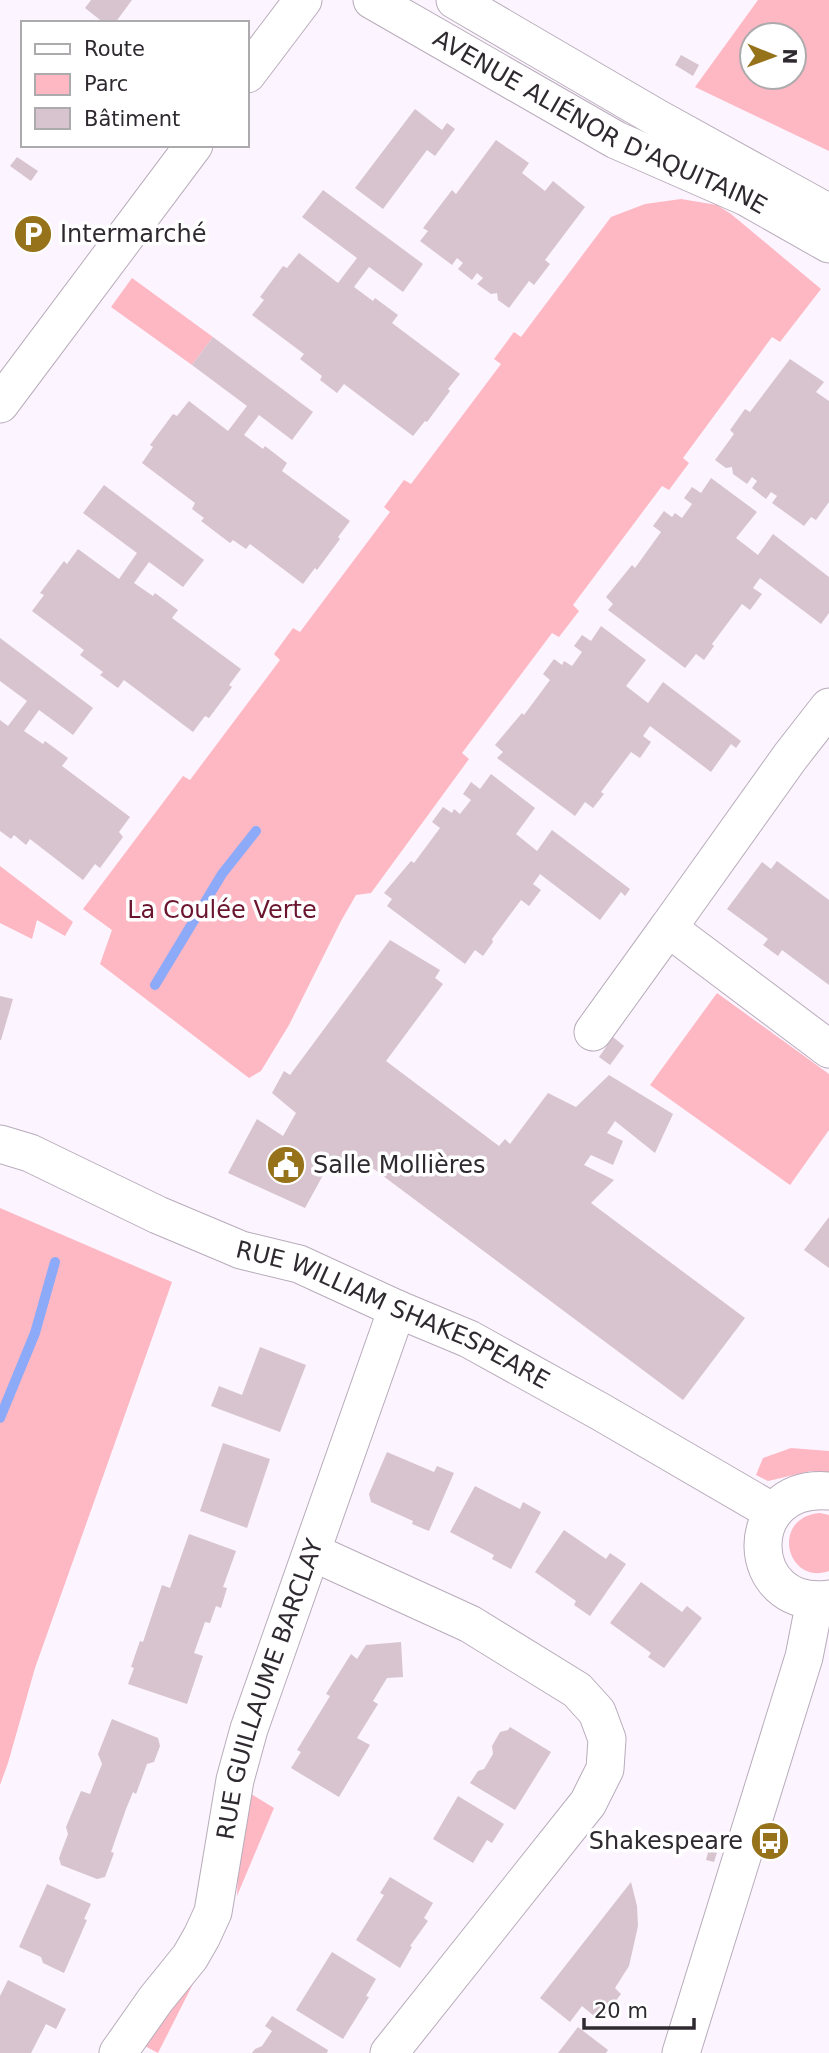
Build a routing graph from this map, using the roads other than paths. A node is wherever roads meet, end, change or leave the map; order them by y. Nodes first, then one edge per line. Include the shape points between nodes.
1 (303, 0) edge
2 (372, 0) edge
3 (455, 0) edge
4 (248, 73) edge
5 (193, 147) edge
6 (829, 213) edge
7 (829, 244) edge
8 (0, 404) edge
9 (829, 707) edge
10 (668, 928) junction
11 (593, 1032) dead end
12 (829, 1049) edge
13 (0, 1144) edge
14 (397, 1309) junction
15 (829, 1492) edge
16 (773, 1512) junction
17 (312, 1552) junction
18 (822, 1600) edge
19 (118, 2053) edge
20 (388, 2053) edge
21 (681, 2053) edge

1 - 4 street
2 - 7 street, AVENUE ALIÉNOR D'AQUITAINE via 616,140 746,197
3 - 6 street, AVENUE ALIÉNOR D'AQUITAINE
5 - 8 street
9 - 10 street
10 - 11 street
10 - 12 street
13 - 14 street, RUE WILLIAM SHAKESPEARE via 30,1153 241,1250 299,1264
14 - 16 street, RUE WILLIAM SHAKESPEARE via 468,1339
14 - 17 street, RUE GUILLAUME BARCLAY
15 - 16 street via 811,1490 790,1497
16 - 18 street via 764,1530 767,1569 795,1596
17 - 19 street, RUE GUILLAUME BARCLAY via 249,1729 235,1780 213,1912 190,1957
17 - 20 street via 503,1642 577,1690 597,1712 607,1739 605,1769 588,1803
18 - 21 street

